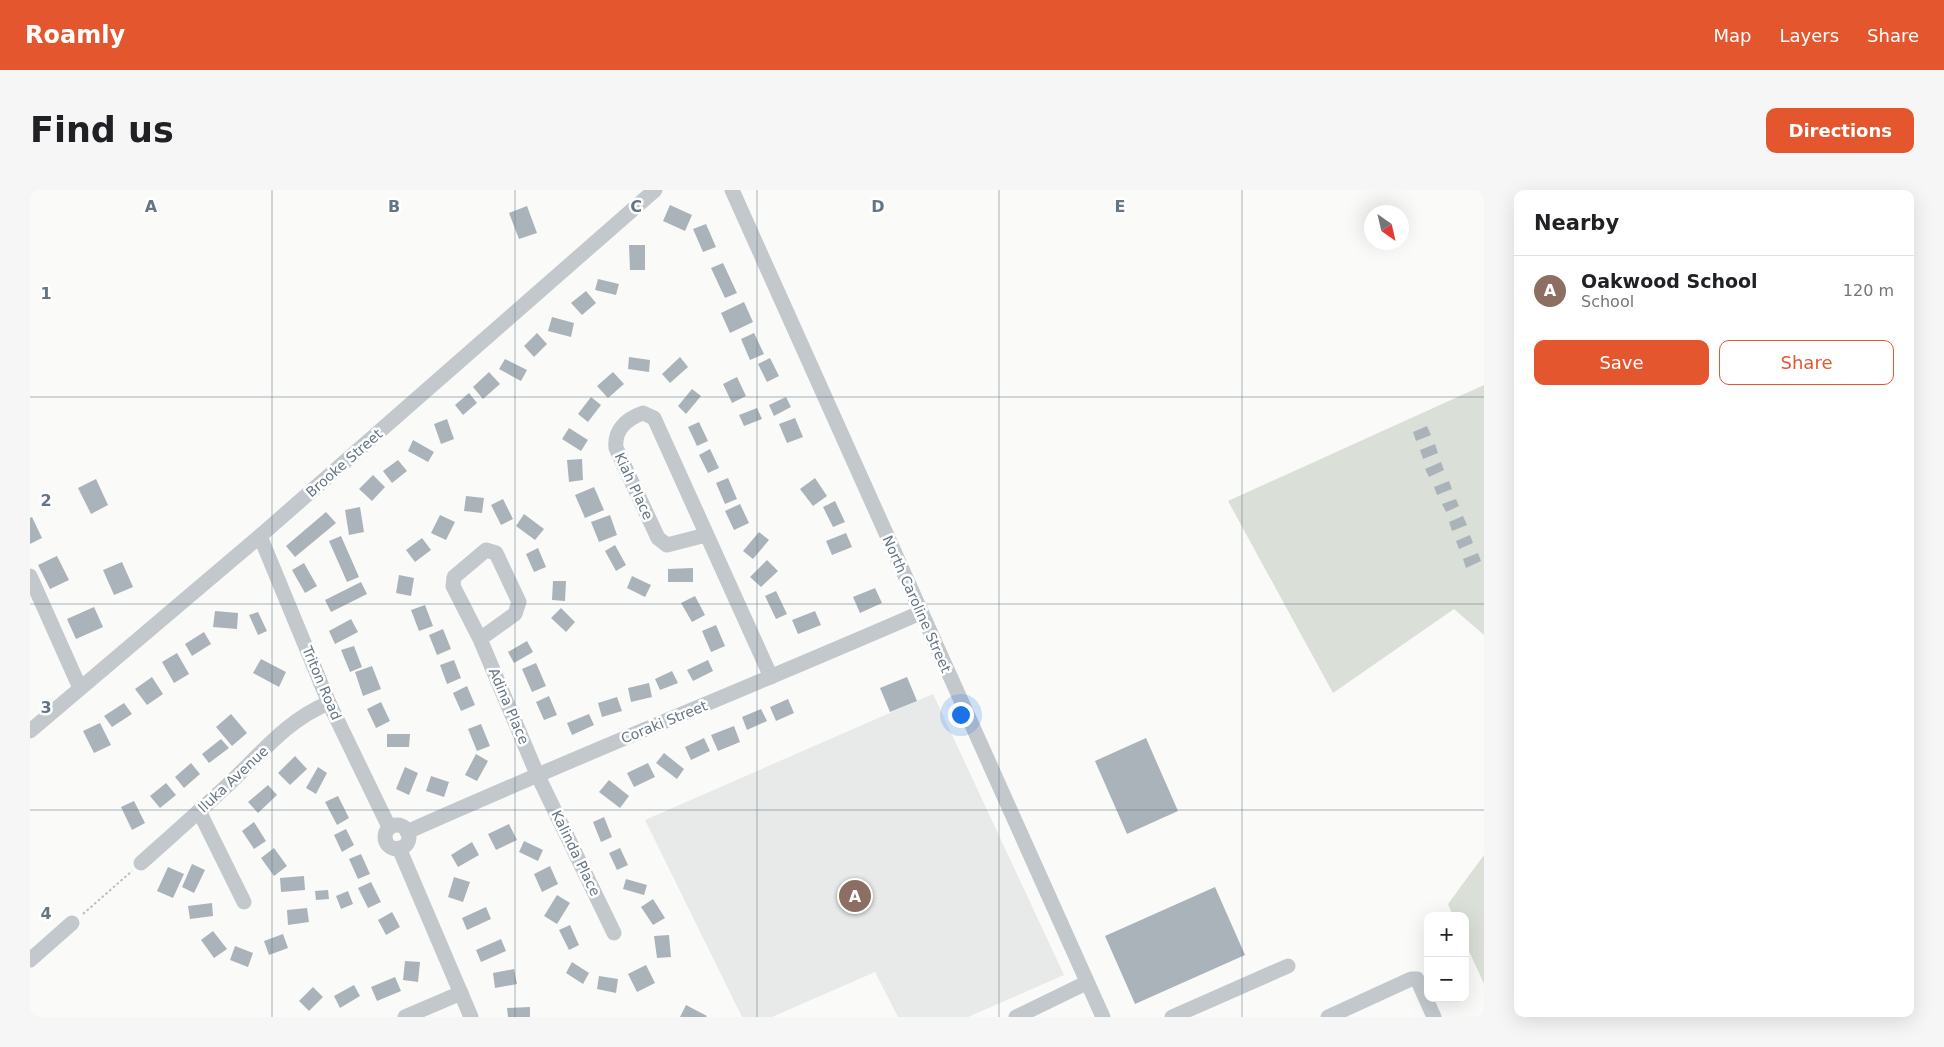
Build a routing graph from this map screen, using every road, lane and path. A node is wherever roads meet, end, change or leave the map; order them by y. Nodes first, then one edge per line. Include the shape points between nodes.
1 (654, 190) edge
2 (732, 190) edge
3 (706, 535) junction
4 (260, 536) junction
5 (30, 576) edge
6 (920, 612) junction
7 (480, 639) junction
8 (771, 677) junction
9 (80, 688) junction
10 (329, 703) junction
11 (30, 731) edge
12 (537, 774) junction
13 (199, 811) junction
14 (389, 827) junction
15 (408, 832) junction
16 (399, 848) junction
17 (141, 863) joint
18 (244, 902) dead end
19 (72, 923) joint
20 (614, 933) dead end
21 (30, 960) edge
22 (1288, 966) dead end
23 (1086, 983) junction
24 (461, 993) junction
25 (405, 1017) edge
26 (472, 1017) edge
27 (1016, 1017) edge
28 (1103, 1017) edge
29 (1172, 1017) edge
30 (1328, 1017) edge
31 (1434, 1017) edge

1 - 4 street, Brooke Street
2 - 6 street, North Caroline Street
3 - 3 street, Kiah Place via 654,418 643,414 632,417 615,438 616,448 658,538 667,545
3 - 8 street, Kiah Place
4 - 9 street, Brooke Street
4 - 10 street, Triton Road
5 - 9 street
6 - 8 street, Coraki Street
6 - 23 street, North Caroline Street
7 - 7 street, Adina Place via 453,586 454,577 486,550 496,554 519,602 515,614
7 - 12 street, Adina Place
8 - 12 street, Coraki Street
9 - 11 street, Brooke Street
10 - 13 street, Iluka Avenue via 294,722
10 - 14 street, Triton Road
12 - 15 street, Coraki Street
12 - 20 street, Kalinda Place
13 - 17 street, Iluka Avenue
13 - 18 street
14 - 15 street via 400,825
14 - 16 street via 385,841 391,847
15 - 16 street via 408,840
16 - 24 street
17 - 19 path
19 - 21 street
22 - 29 street
23 - 27 street
23 - 28 street, North Caroline Street
24 - 25 street
24 - 26 street
30 - 31 street via 1411,979 1418,980

